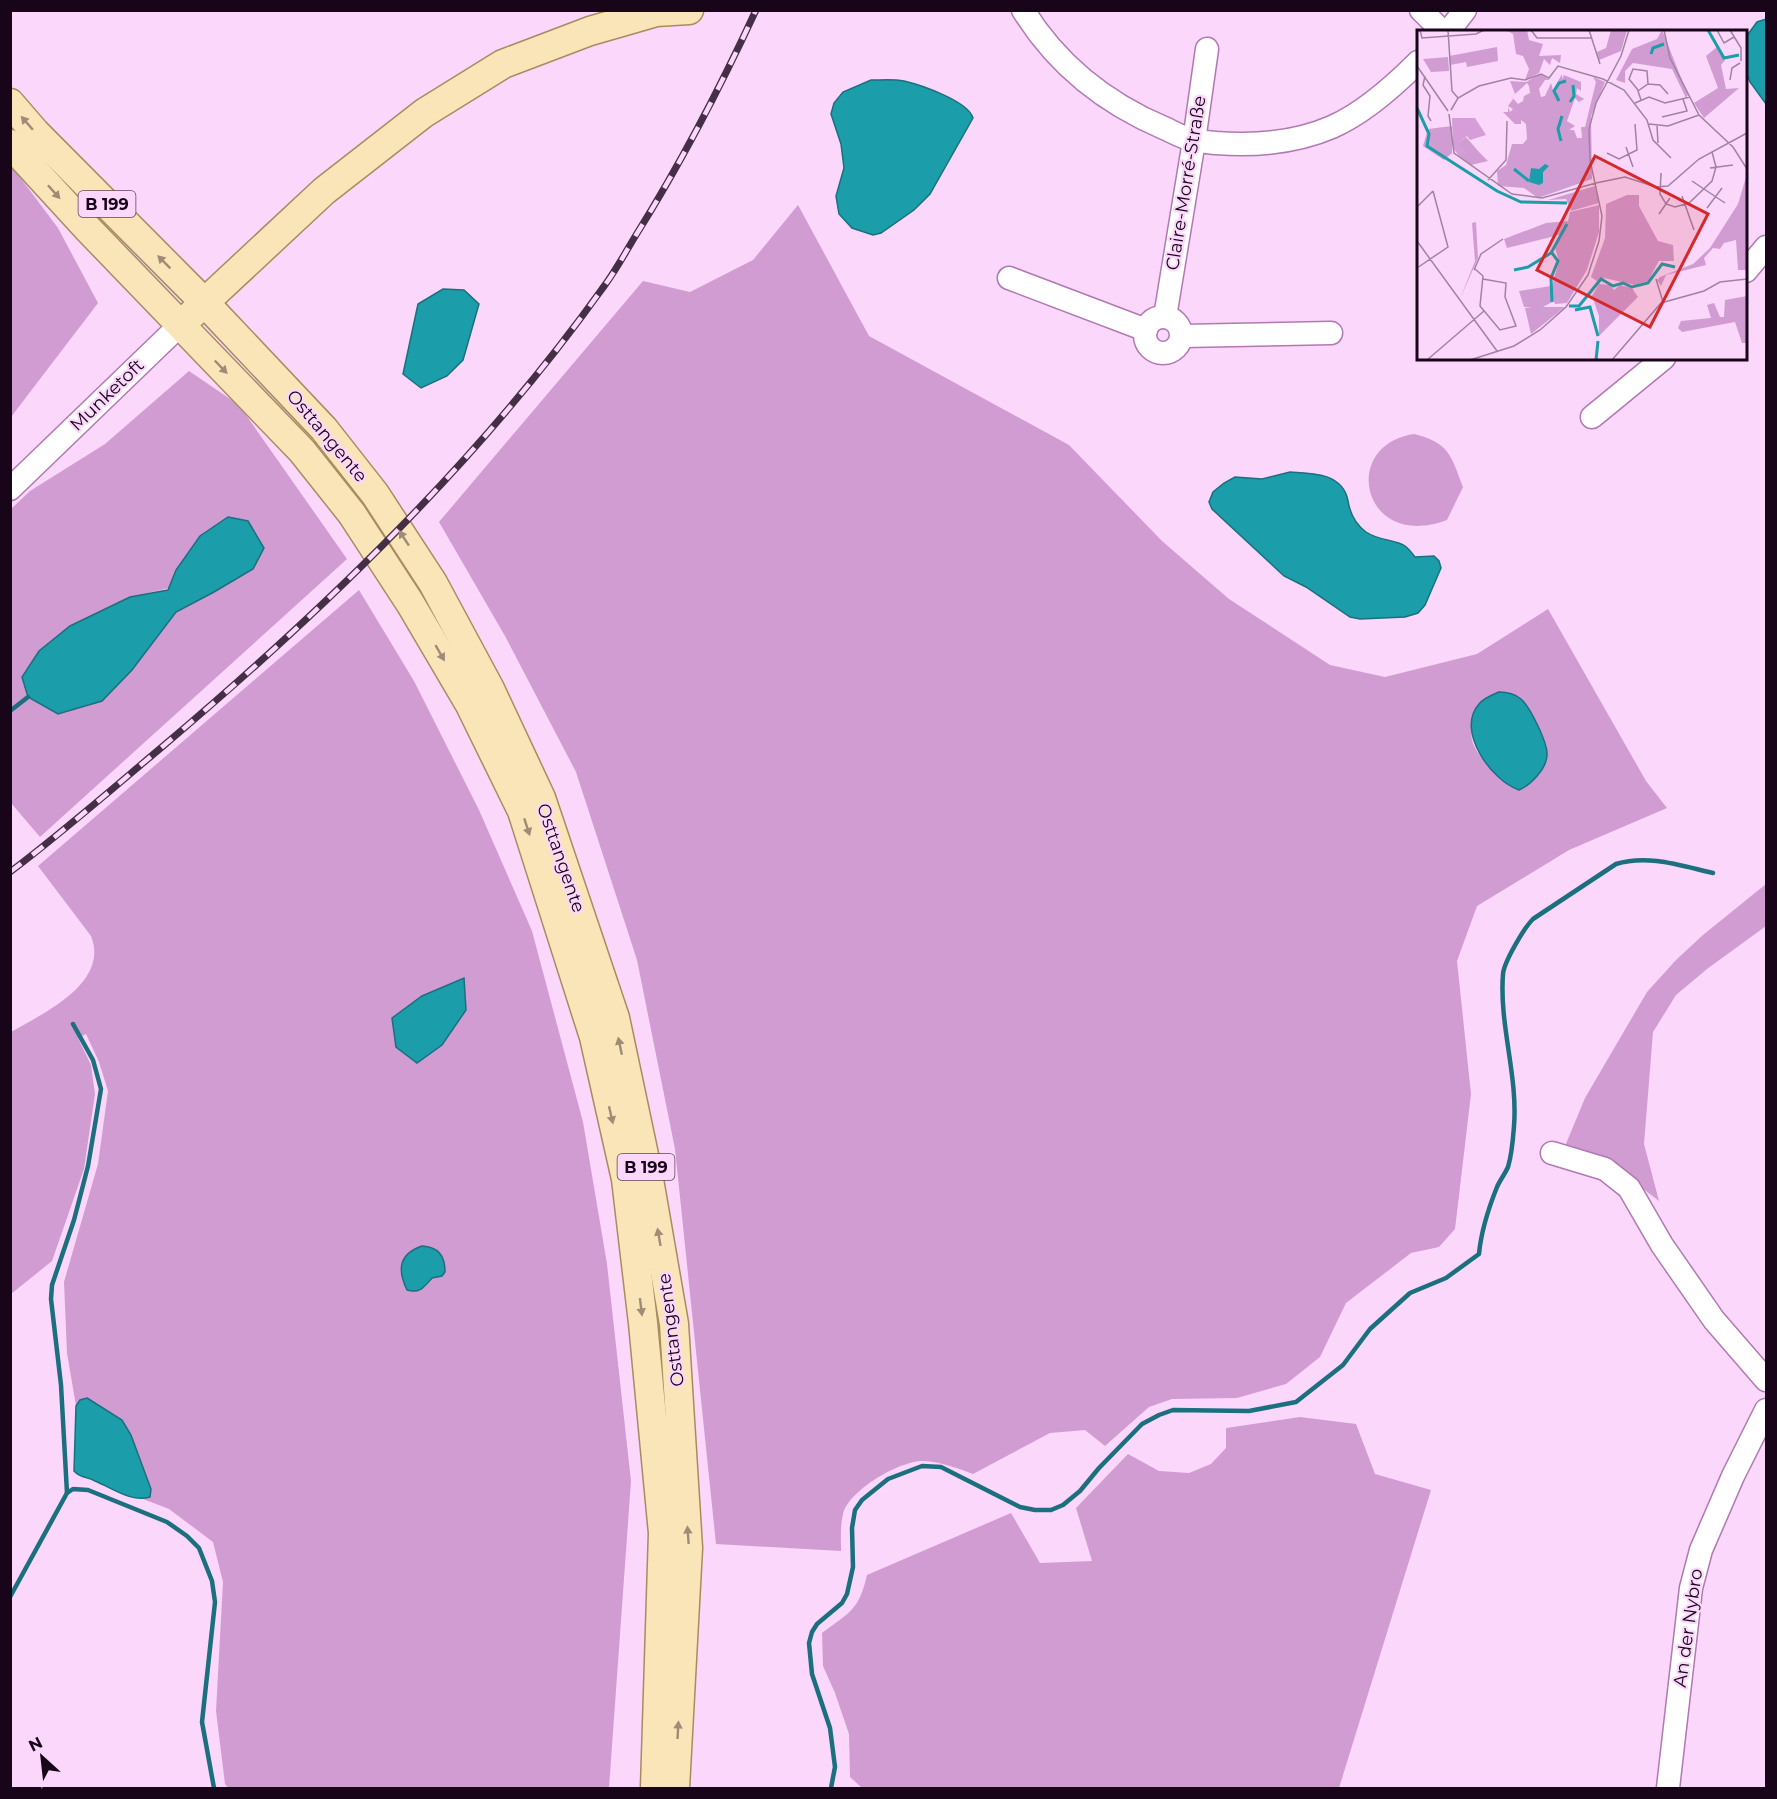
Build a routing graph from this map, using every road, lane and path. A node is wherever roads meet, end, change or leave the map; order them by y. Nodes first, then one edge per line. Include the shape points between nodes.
1 (689, 10) edge
2 (1023, 10) edge
3 (1421, 10) edge
4 (1466, 10) edge
5 (1441, 30) edge
6 (1450, 30) edge
7 (1207, 49) dead end
8 (1417, 64) edge
9 (10, 103) edge
10 (1194, 141) junction
11 (10, 144) edge
12 (1767, 247) edge
13 (1747, 271) edge
14 (1009, 278) dead end
15 (205, 303) junction
16 (1165, 317) junction
17 (180, 325) junction
18 (1146, 330) junction
19 (1332, 333) dead end
20 (1182, 336) junction
21 (1662, 360) edge
22 (1592, 417) dead end
23 (10, 489) edge
24 (1552, 1153) dead end
25 (1767, 1380) edge
26 (1767, 1410) edge
27 (655, 1788) edge
28 (675, 1788) edge
29 (1668, 1788) edge

1 - 15 main road, Munketoft via 634,18 503,64 424,113 324,191
2 - 10 street via 1057,56 1086,84 1135,116
3 - 5 street
4 - 6 street
7 - 10 street, Claire-Morré-Straße
8 - 10 street via 1357,112 1331,127 1280,143
15 -> 9 main road, Osttangente / B 199
10 - 16 street, Claire-Morré-Straße
11 -> 17 main road, Osttangente / B 199
12 - 13 street
14 - 18 street
15 - 17 main road, Munketoft
28 -> 15 main road, Osttangente / B 199 via 688,1548 674,1324 615,1018 541,798 490,689 433,583 375,494 324,429
16 - 18 street via 1154,319
16 - 20 street via 1177,322
17 - 23 street, Munketoft
17 -> 27 main road, Osttangente / B 199 via 302,451 352,514 470,705 522,811 594,1037 626,1179 663,1533
18 - 20 street via 1148,345 1163,354 1174,350
19 - 20 street
21 - 22 street
24 - 25 street via 1605,1169 1629,1188 1662,1245 1714,1320
26 - 29 street, An der Nybro via 1701,1550 1691,1588

